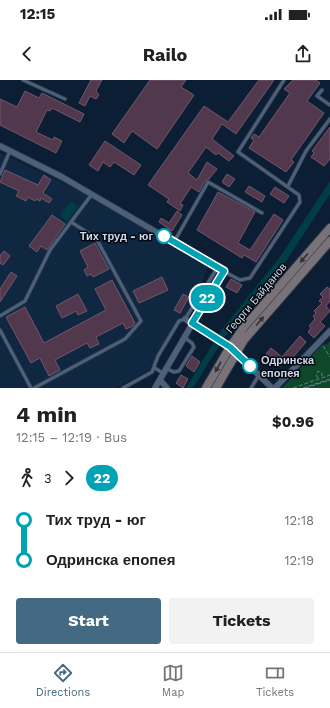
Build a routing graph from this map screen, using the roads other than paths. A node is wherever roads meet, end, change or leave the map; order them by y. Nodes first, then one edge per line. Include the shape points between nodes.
1 (23, 80) edge
2 (284, 80) edge
3 (322, 90) dead end
4 (65, 99) dead end
5 (330, 105) edge
6 (330, 119) edge
7 (0, 146) edge
8 (10, 151) junction
9 (0, 174) edge
10 (288, 186) junction
11 (92, 194) junction
12 (262, 214) dead end
13 (71, 222) junction
14 (330, 228) edge
15 (330, 241) edge
16 (174, 242) junction
17 (218, 267) junction
18 (224, 271) junction
19 (0, 316) edge
20 (185, 319) junction
21 (192, 323) junction
22 (0, 330) edge
23 (330, 331) edge
24 (185, 338) junction
25 (233, 349) junction
26 (155, 368) junction
27 (166, 371) junction
28 (259, 375) junction
29 (160, 380) junction
30 (31, 388) edge
31 (34, 388) edge
32 (123, 388) edge
33 (155, 388) edge
34 (167, 388) edge
35 (206, 388) edge
36 (216, 388) edge
37 (251, 388) edge
38 (272, 388) edge
39 (275, 388) edge

1 - 4 lane
2 - 10 lane via 238,152
3 - 5 lane via 317,96
6 - 10 lane via 303,156
7 - 8 street
8 - 9 lane
8 - 11 street
10 - 18 lane via 299,195 300,202 250,278 240,280
11 - 13 lane
11 - 16 street
12 - 16 lane via 208,182
13 - 19 lane via 50,250 26,301
13 - 31 lane via 96,238 140,322 125,339
14 -> 25 main road, Георги Байданов via 244,327
25 -> 15 main road, Георги Байданов
16 - 17 street
17 - 18 street
17 - 20 lane
18 - 21 street
20 - 21 street
20 - 26 lane via 179,321 158,356
21 - 24 street
21 - 25 street
22 - 30 lane
23 - 39 street
24 - 27 street
24 - 27 lane via 194,347 178,371
25 - 28 street
25 -> 35 main road, Георги Байданов
25 - 36 main road, Георги Байданов
26 - 27 lane
26 - 32 lane
27 - 29 street
28 - 37 lane
28 - 38 street
29 - 33 street
29 - 34 street

